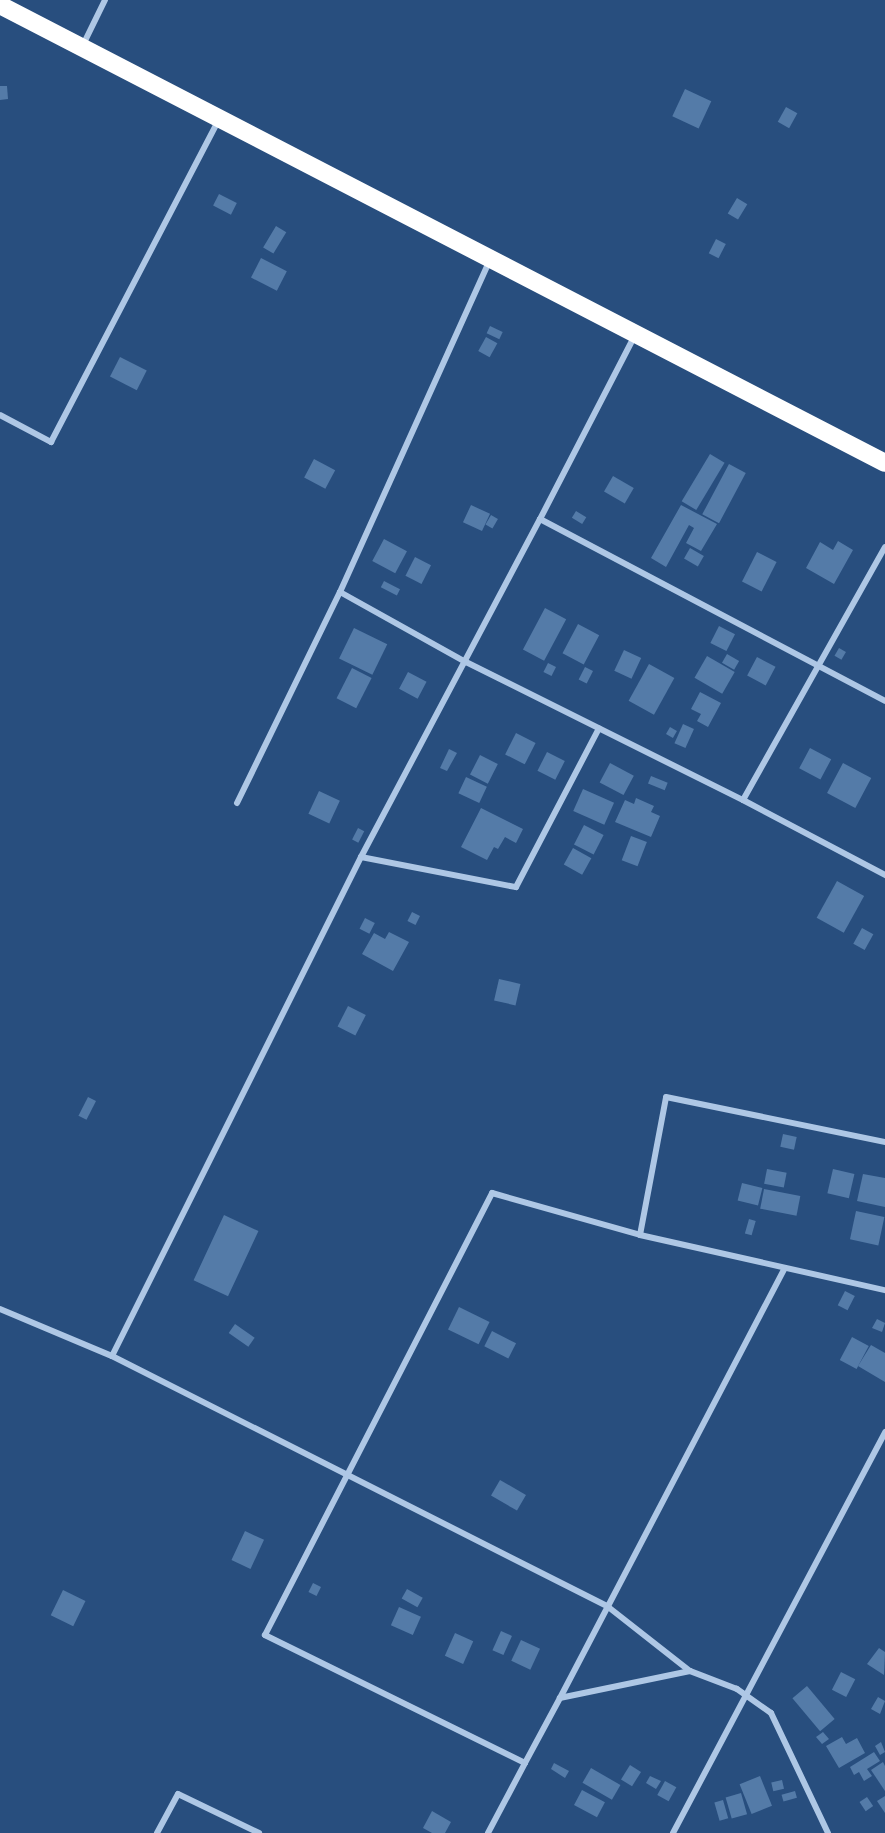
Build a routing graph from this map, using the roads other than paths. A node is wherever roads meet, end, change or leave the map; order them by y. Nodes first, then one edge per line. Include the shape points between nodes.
1 (105, 0) edge
2 (0, 5) edge
3 (82, 47) junction
4 (220, 118) junction
5 (490, 258) junction
6 (635, 333) junction
7 (0, 416) edge
8 (885, 463) edge
9 (540, 519) junction
10 (885, 547) edge
11 (340, 592) junction
12 (466, 662) junction
13 (818, 667) junction
14 (885, 701) edge
15 (599, 728) junction
16 (743, 800) junction
17 (237, 803) dead end
18 (361, 857) junction
19 (885, 875) edge
20 (885, 1142) edge
21 (640, 1235) junction
22 (785, 1268) junction
23 (885, 1290) edge
24 (0, 1309) edge
25 (112, 1356) junction
26 (885, 1432) edge
27 (349, 1476) junction
28 (607, 1606) junction
29 (690, 1671) junction
30 (745, 1695) junction
31 (560, 1698) junction
32 (525, 1763) junction
33 (157, 1833) edge
34 (259, 1833) edge
35 (488, 1833) edge
36 (673, 1833) edge
37 (828, 1833) edge

1 - 3 street
2 - 3 highway
3 - 4 highway
4 - 5 highway
4 - 7 street via 51,442
5 - 6 highway
5 - 11 street
6 - 8 highway
6 - 9 street
9 - 12 street
9 - 13 street
10 - 13 street
11 - 12 street
11 - 17 street
12 - 15 street
12 - 18 street
13 - 14 street
13 - 16 street
15 - 16 street
15 - 18 street via 516,887
16 - 19 street
18 - 25 street
20 - 21 street via 666,1097
21 - 22 street
21 - 27 street via 492,1193
22 - 23 street
22 - 28 street
24 - 25 street
25 - 27 street
26 - 30 street
27 - 28 street
27 - 32 street via 265,1635
28 - 29 street
28 - 31 street
29 - 30 street
29 - 31 street
30 - 36 street
30 - 37 street via 771,1713
31 - 32 street
32 - 35 street
33 - 34 street via 178,1794

